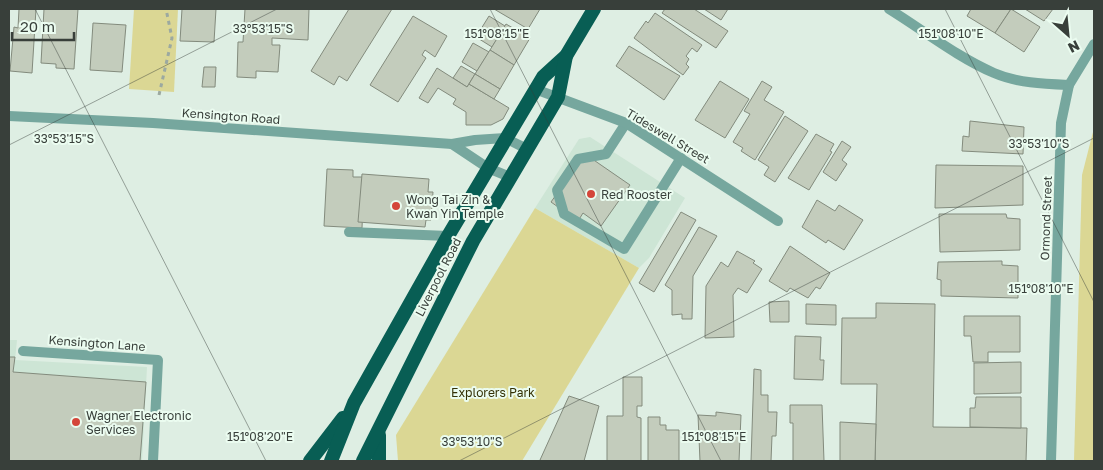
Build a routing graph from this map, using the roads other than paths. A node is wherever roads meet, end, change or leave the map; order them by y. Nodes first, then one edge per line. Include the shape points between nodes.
1 (594, 9) edge
2 (889, 9) edge
3 (1094, 44) edge
4 (566, 56) junction
5 (1070, 85) junction
6 (536, 88) junction
7 (558, 97) junction
8 (9, 116) edge
9 (626, 123) junction
10 (505, 138) junction
11 (452, 144) junction
12 (527, 149) junction
13 (681, 158) junction
14 (488, 168) junction
15 (510, 177) junction
16 (778, 221) dead end
17 (349, 232) dead end
18 (448, 236) junction
19 (23, 351) dead end
20 (354, 403) junction
21 (379, 429) junction
22 (153, 461) edge
23 (310, 461) edge
24 (331, 461) edge
25 (363, 461) edge
26 (379, 461) edge
27 (1051, 461) edge

1 - 4 highway, Liverpool Road
2 - 5 street via 995,74 1028,82
3 - 5 street, Ormond Street
4 - 6 highway, Liverpool Road
4 - 7 highway, Liverpool Road
5 - 27 street, Ormond Street via 1061,123
6 - 7 street, Tideswell Street
6 - 10 highway, Liverpool Road
7 - 9 street, Tideswell Street
7 - 12 highway, Liverpool Road
8 - 11 street, Kensington Road
9 - 13 street, Tideswell Street
9 - 13 street via 606,154 578,159 557,190 564,214 624,249
10 - 11 street, Kensington Road
10 - 12 street
10 - 14 highway, Liverpool Road
11 - 14 street, Kensington Road
12 - 15 highway, Liverpool Road
13 - 16 street, Tideswell Street
14 - 15 street, Kensington Road
14 - 18 highway, Liverpool Road
15 - 21 highway, Liverpool Road via 473,241
17 - 18 street
18 - 20 highway, Liverpool Road
19 - 22 street, Kensington Lane via 158,360
20 - 23 highway
20 - 24 highway
21 - 25 highway, Liverpool Road
21 - 26 highway

